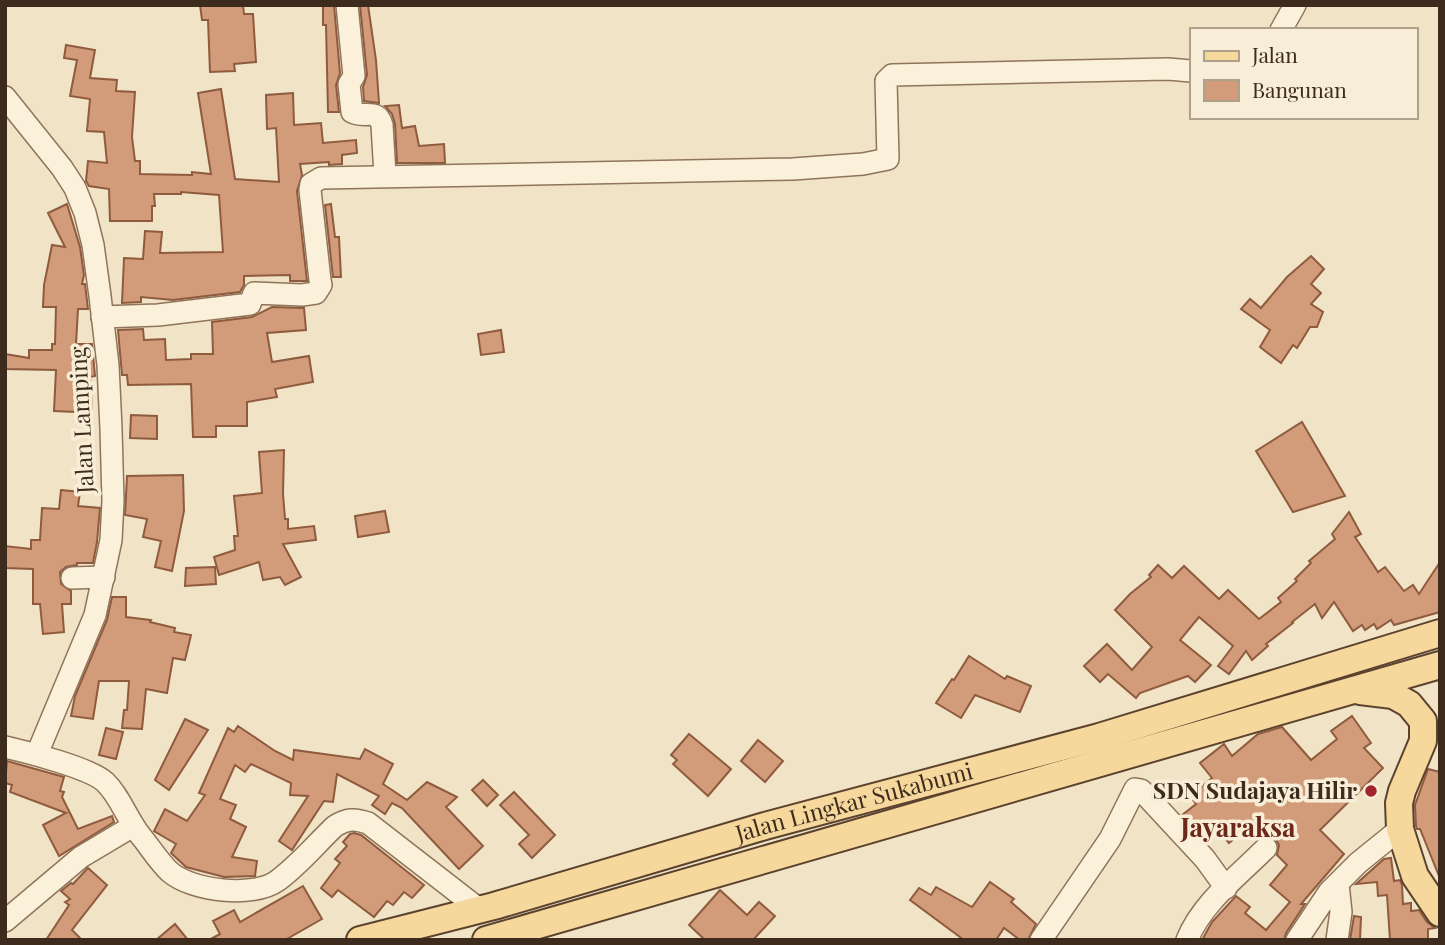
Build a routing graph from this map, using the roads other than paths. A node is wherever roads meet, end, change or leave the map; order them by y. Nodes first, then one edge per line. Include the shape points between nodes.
1 (347, 5) edge
2 (1295, 5) edge
3 (1282, 28) edge
4 (1190, 71) edge
5 (5, 96) edge
6 (385, 175) junction
7 (102, 317) junction
8 (104, 577) junction
9 (72, 578) dead end
10 (1440, 633) edge
11 (1440, 665) edge
12 (1352, 691) junction
13 (1440, 719) edge
14 (1423, 741) junction
15 (5, 747) edge
16 (37, 754) junction
17 (133, 825) junction
18 (765, 826) junction
19 (1400, 829) junction
20 (1266, 848) dead end
21 (776, 857) junction
22 (1338, 884) junction
23 (1226, 888) junction
24 (479, 909) junction
25 (1440, 913) edge
26 (5, 921) edge
27 (532, 934) edge
28 (360, 940) edge
29 (486, 940) edge
30 (1041, 940) edge
31 (1186, 940) edge
32 (1297, 940) edge
33 (1337, 940) edge

1 - 6 street via 354,76 349,84 352,112 380,117
2 - 3 street
4 - 6 street via 892,75 886,81 888,159 863,164
5 - 7 street, Jalan Lamping via 75,188 93,245
6 - 7 street via 321,178 311,184 321,285 316,293 254,293 250,304
7 - 8 street, Jalan Lamping via 113,500
8 - 9 street
8 - 16 street, Jalan Lamping via 95,615
10 - 18 main road, Jalan Lingkar Sukabumi via 1099,737
11 - 12 main road, Jalan Lingkar Sukabumi
12 - 14 main road via 1393,695 1409,704 1423,721
12 - 21 main road, Jalan Lingkar Sukabumi
13 - 14 main road
14 - 19 main road via 1402,791
15 - 16 street
16 - 17 street via 97,776
17 - 24 street via 170,873 222,890 240,891 275,882 335,826 355,818 368,823
17 - 26 street via 81,857
18 - 21 main road
18 - 24 main road, Jalan Lingkar Sukabumi
19 - 22 street
19 - 25 main road via 1416,876
20 - 23 street
21 - 27 main road, Jalan Lingkar Sukabumi
22 - 32 street
22 - 33 street
23 - 30 street via 1205,859 1141,790 1135,789 1110,839
23 - 31 street
24 - 28 main road, Jalan Lingkar Sukabumi
27 - 29 main road, Jalan Lingkar Sukabumi

